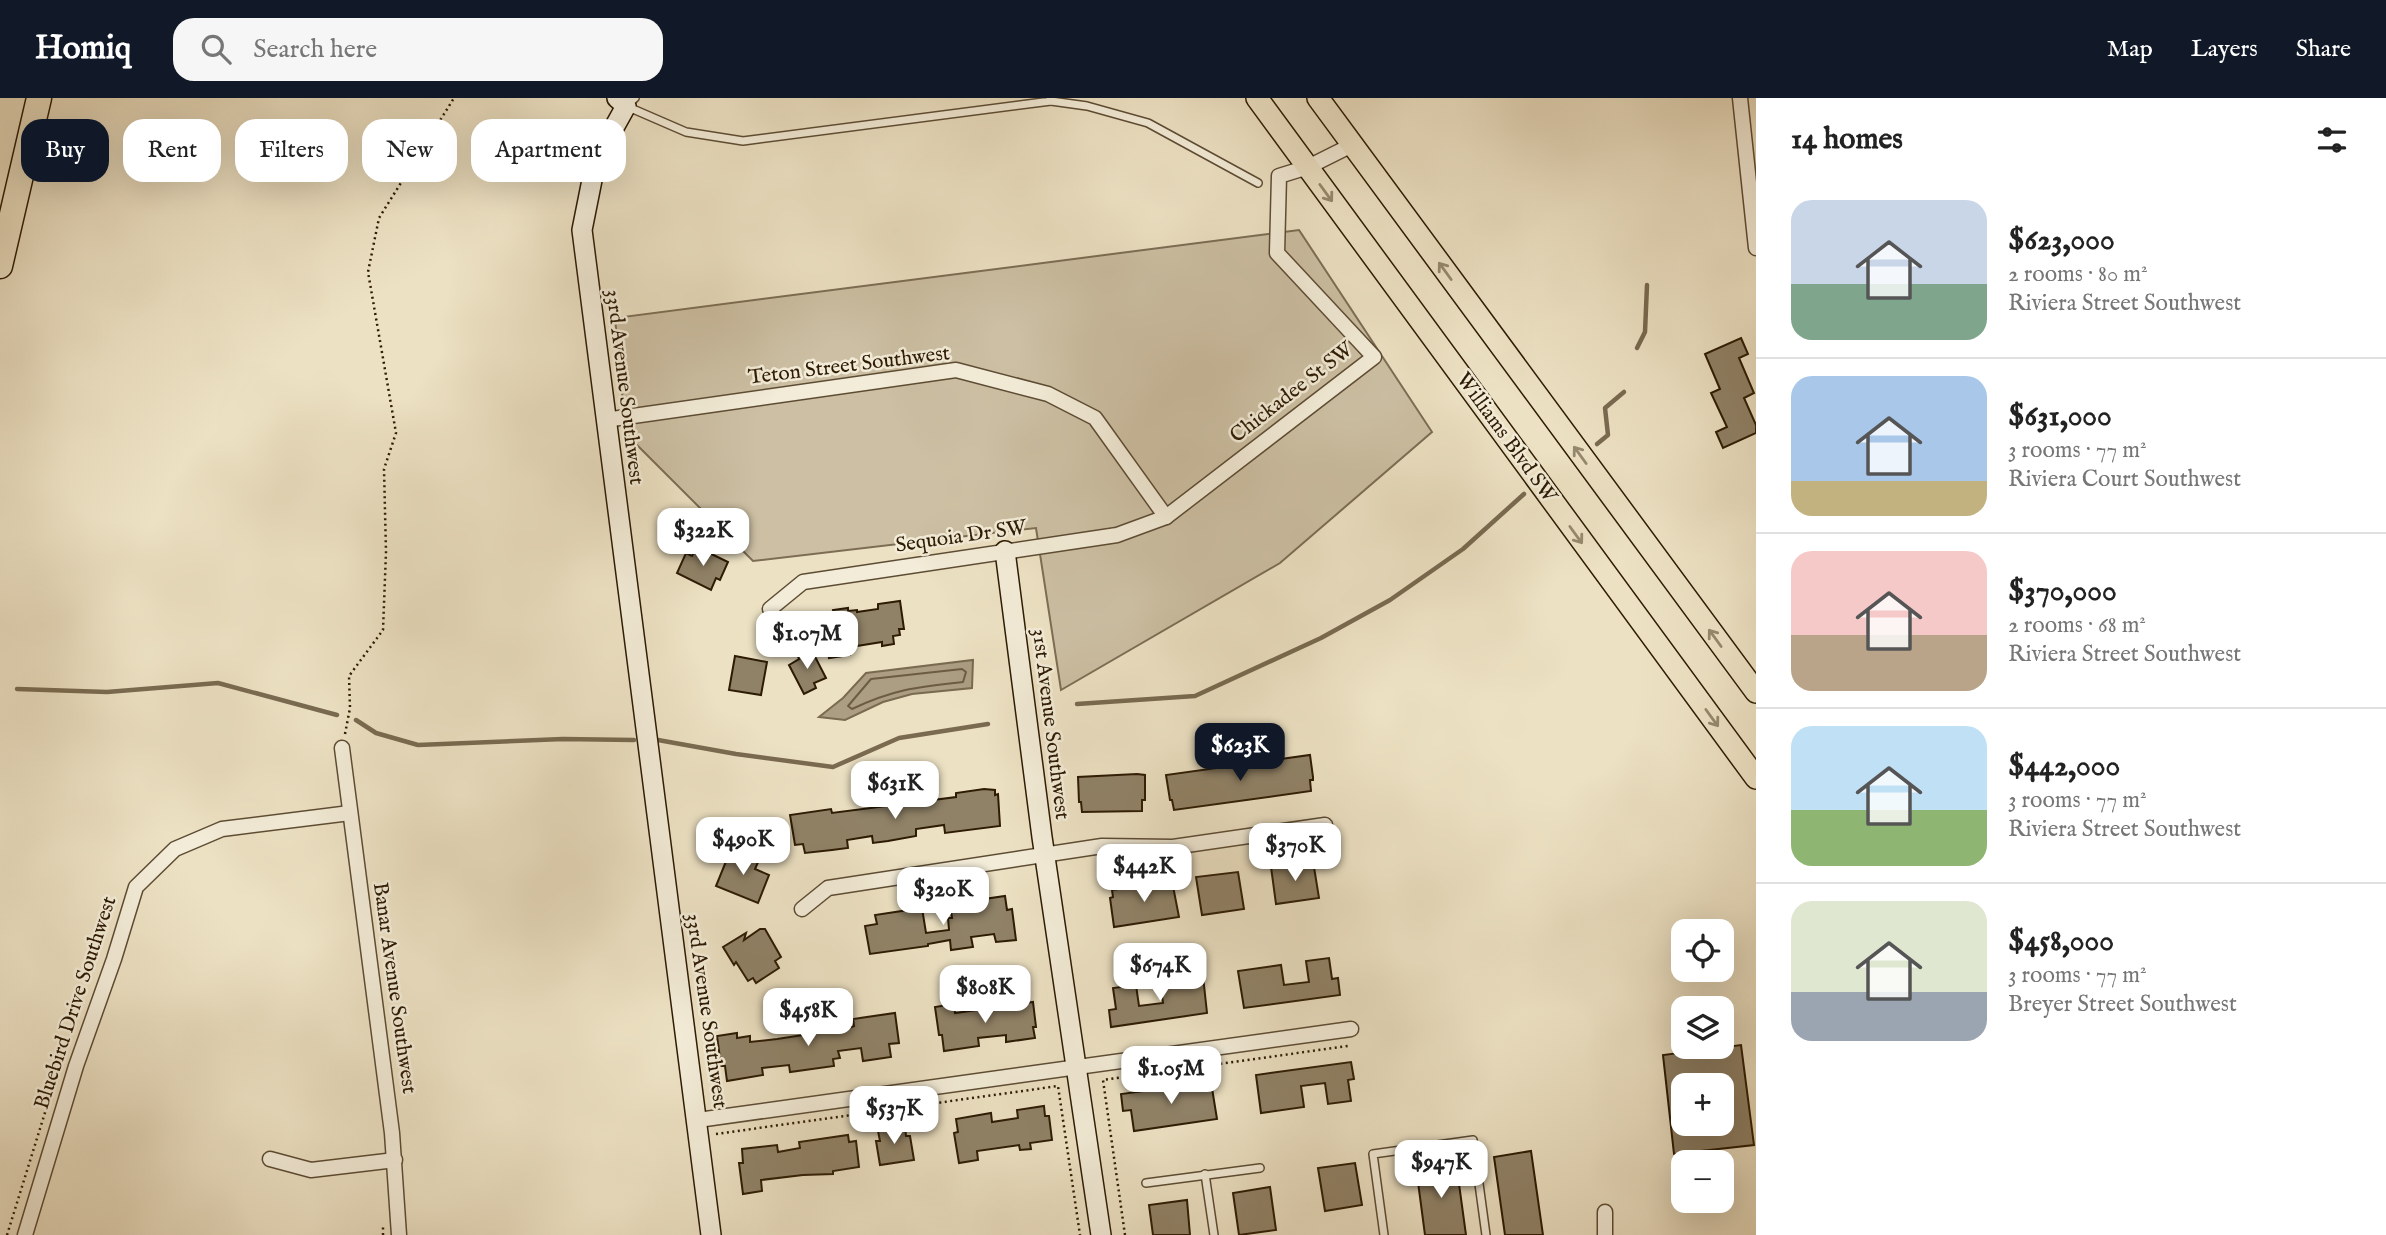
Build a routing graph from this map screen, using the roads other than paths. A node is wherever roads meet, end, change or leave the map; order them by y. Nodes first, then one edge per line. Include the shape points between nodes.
1 (42, 98) edge
2 (1257, 98) edge
3 (1318, 98) edge
4 (1740, 98) edge
5 (1050, 99) edge
6 (626, 101) edge
7 (1352, 145) junction
8 (1308, 167) junction
9 (1258, 183) dead end
10 (1756, 248) edge
11 (0, 266) edge
12 (605, 420) junction
13 (1166, 517) junction
14 (1005, 551) junction
15 (770, 609) dead end
16 (1756, 692) edge
17 (342, 748) road end
18 (1756, 778) edge
19 (349, 813) junction
20 (1325, 825) dead end
21 (1045, 854) junction
22 (802, 909) dead end
23 (1351, 1029) dead end
24 (1076, 1068) junction
25 (698, 1120) junction
26 (270, 1159) dead end
27 (395, 1160) junction
28 (1260, 1168) dead end
29 (1205, 1174) junction
30 (1146, 1183) dead end
31 (1605, 1212) dead end
32 (25, 1235) edge
33 (399, 1235) edge
34 (711, 1235) edge
35 (1101, 1235) edge
36 (1214, 1235) edge
37 (1384, 1235) edge
38 (1486, 1235) edge
39 (1605, 1235) edge

1 - 11 highway
2 - 8 main road, Williams Blvd SW
3 - 7 main road
4 - 10 street
5 - 6 lane via 743,141 686,132
5 - 9 lane via 1148,123
6 - 12 street, 33rd Avenue Southwest via 596,160 582,230
7 - 8 street, Chickadee St SW
16 -> 7 main road
8 - 13 street, Chickadee St SW via 1279,176 1277,253 1374,357
8 -> 18 main road, Williams Blvd SW
12 - 13 street, Teton Street Southwest via 956,370 1048,394 1095,418
12 - 25 street, 33rd Avenue Southwest
13 - 14 street, Sequoia Dr SW via 1117,536
14 - 15 street, Sequoia Dr SW via 803,582
14 - 21 street, 31st Avenue Southwest
17 - 19 street, Banar Avenue Southwest
19 - 27 street, Banar Avenue Southwest
19 - 32 street, Bluebird Drive Southwest via 222,830 175,849 136,887
20 - 21 street via 1173,847 1102,846
21 - 22 street via 828,888
21 - 24 street, 31st Avenue Southwest
23 - 24 street
24 - 25 street
24 - 35 street, 31st Avenue Southwest
25 - 34 street, 33rd Avenue Southwest
26 - 27 street via 311,1170
27 - 33 street, Banar Avenue Southwest
28 - 29 lane
29 - 30 lane
29 - 36 lane
31 - 39 street
37 - 38 lane via 1373,1154 1473,1140

